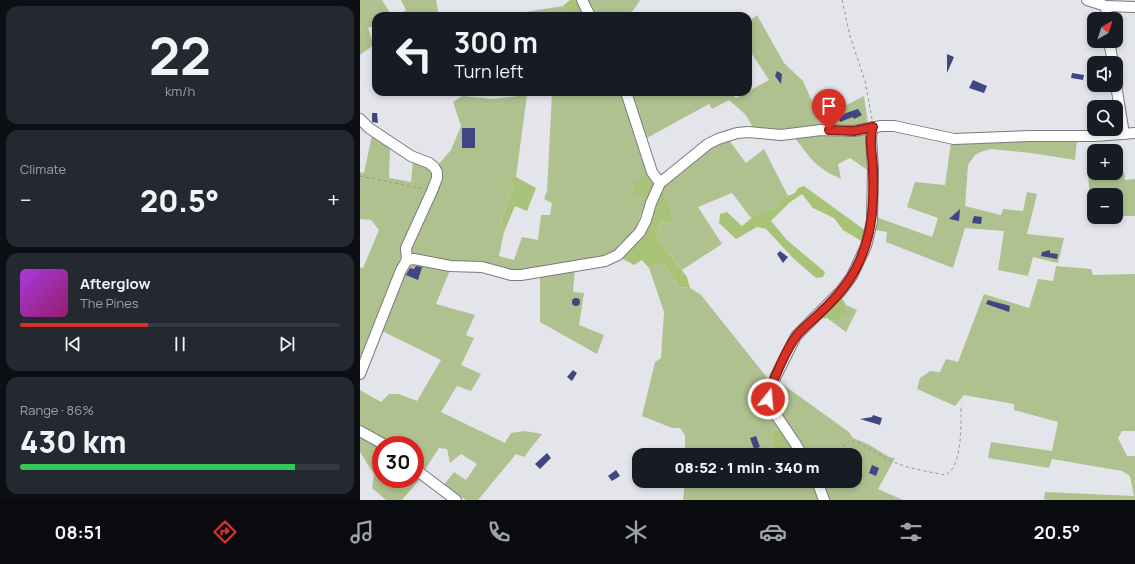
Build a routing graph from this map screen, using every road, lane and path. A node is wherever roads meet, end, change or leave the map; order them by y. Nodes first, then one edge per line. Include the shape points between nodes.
1 (582, 0) edge
2 (842, 0) edge
3 (1087, 0) edge
4 (1106, 6) junction
5 (1135, 7) edge
6 (588, 12) edge
7 (1106, 12) edge
8 (1117, 92) edge
9 (627, 96) edge
10 (360, 118) edge
11 (873, 127) junction
12 (1135, 133) edge
13 (1124, 134) junction
14 (360, 176) edge
15 (660, 183) junction
16 (432, 191) junction
17 (407, 260) junction
18 (360, 374) edge
19 (961, 405) dead end
20 (360, 430) edge
21 (372, 437) edge
22 (798, 448) edge
23 (841, 448) edge
24 (424, 477) edge
25 (820, 488) edge
26 (456, 500) edge
27 (824, 500) edge

1 - 6 street
2 - 11 path via 850,36 865,82
3 - 4 street
4 - 5 street
4 - 7 street
8 - 13 street
9 - 15 street via 652,172
10 - 16 street via 384,139 434,167 437,178
11 - 13 street via 904,127 954,139
11 - 15 street via 854,131 821,130 781,135 749,132 726,136 708,144
11 - 22 street via 872,221 866,246 852,276 841,291 796,336 769,394 770,406
12 - 13 street
14 - 16 path
15 - 17 street via 640,232 618,255 605,261 511,275 482,267
16 - 17 street via 406,248
17 - 18 street
19 - 23 path via 960,450 948,474 919,470 886,459 862,443 850,440
20 - 21 street
24 - 26 street
25 - 27 street

